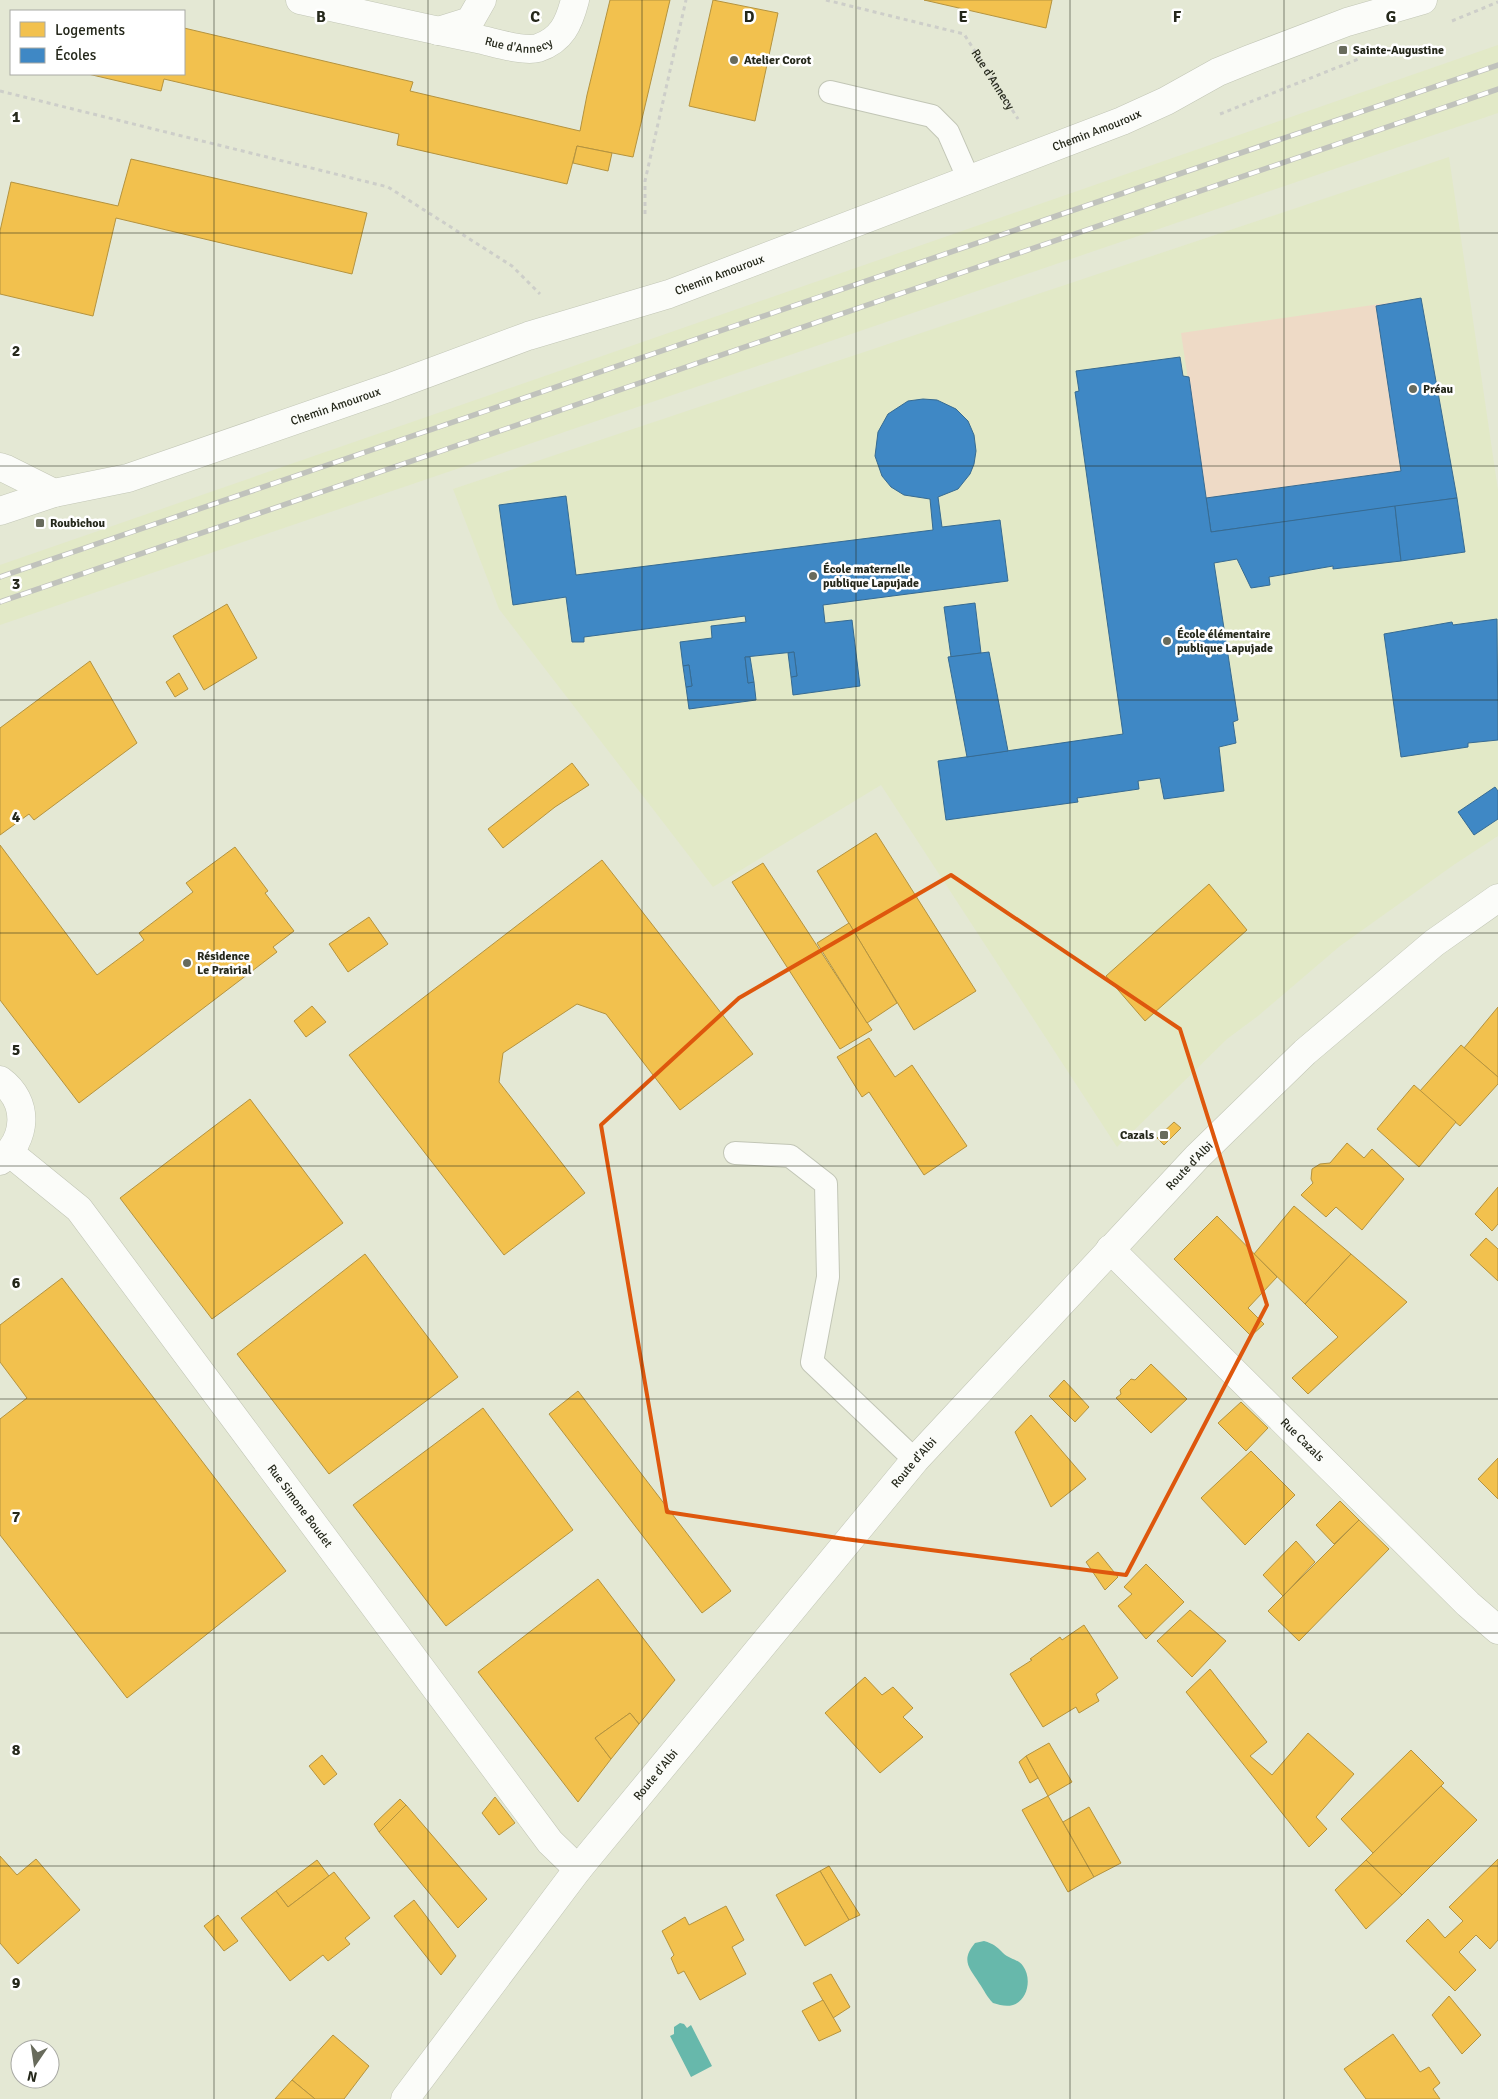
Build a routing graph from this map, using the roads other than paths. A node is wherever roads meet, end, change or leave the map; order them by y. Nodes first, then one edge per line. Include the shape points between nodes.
1 (300, 0) edge
2 (482, 0) edge
3 (575, 0) edge
4 (1421, 0) edge
5 (437, 31) junction
6 (830, 92) dead end
7 (969, 180) junction
8 (0, 467) edge
9 (54, 493) junction
10 (0, 511) edge
11 (1498, 898) edge
12 (0, 1080) edge
13 (735, 1153) dead end
14 (5, 1157) edge
15 (1110, 1248) junction
16 (915, 1460) junction
17 (1498, 1630) edge
18 (578, 1869) junction
19 (405, 2099) edge

1 - 5 street, Rue d'Annecy
2 - 5 street, Rue d'Annecy via 470,21
3 - 5 street, Rue d'Annecy via 571,17 557,39 536,48 513,47
4 - 7 street, Chemin Amouroux via 1348,22 1250,59 1122,122
6 - 7 lane via 932,116 948,132
7 - 9 street, Chemin Amouroux via 669,294 528,336 128,478
8 - 9 street
9 - 10 street, Chemin Amouroux
11 - 15 street, Route d'Albi via 1434,943 1305,1052 1197,1156
12 - 14 street, Rue Simone Boudet via 13,1092 22,1124 18,1140
13 - 16 lane via 790,1156 826,1184 828,1277 812,1362
14 - 18 street, Rue Simone Boudet via 79,1208 550,1842
15 - 16 street, Route d'Albi
15 - 17 street, Rue Cazals via 1468,1604
16 - 18 street, Route d'Albi
18 - 19 street, Route d'Albi

